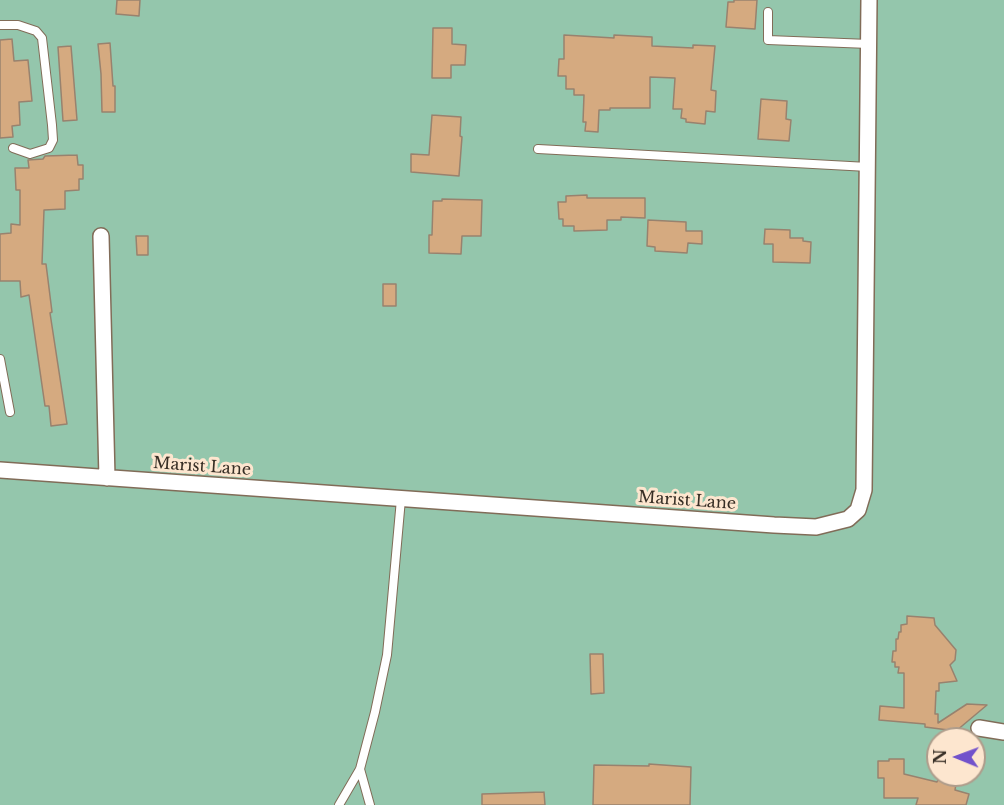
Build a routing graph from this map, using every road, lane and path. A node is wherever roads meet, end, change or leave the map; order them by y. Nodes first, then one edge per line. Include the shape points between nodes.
1 (869, 0) edge
2 (768, 12) dead end
3 (0, 25) edge
4 (868, 44) junction
5 (13, 148) dead end
6 (538, 149) dead end
7 (868, 167) junction
8 (101, 236) dead end
9 (0, 359) edge
10 (10, 412) dead end
11 (0, 470) edge
12 (107, 478) junction
13 (401, 499) junction
14 (986, 729) edge
15 (1004, 732) edge
16 (360, 769) junction
17 (339, 805) edge
18 (370, 805) edge

1 - 4 street, Marist Lane
2 - 4 lane via 768,40
3 - 5 lane via 18,25 36,31 42,38 52,125 49,148 30,154
4 - 7 street, Marist Lane
6 - 7 lane
7 - 13 street, Marist Lane via 864,490 858,510 848,519 816,527
8 - 12 street
9 - 10 lane
11 - 12 street, Marist Lane
12 - 13 street, Marist Lane
13 - 16 lane via 387,655
14 - 15 street
16 - 17 lane
16 - 18 lane

